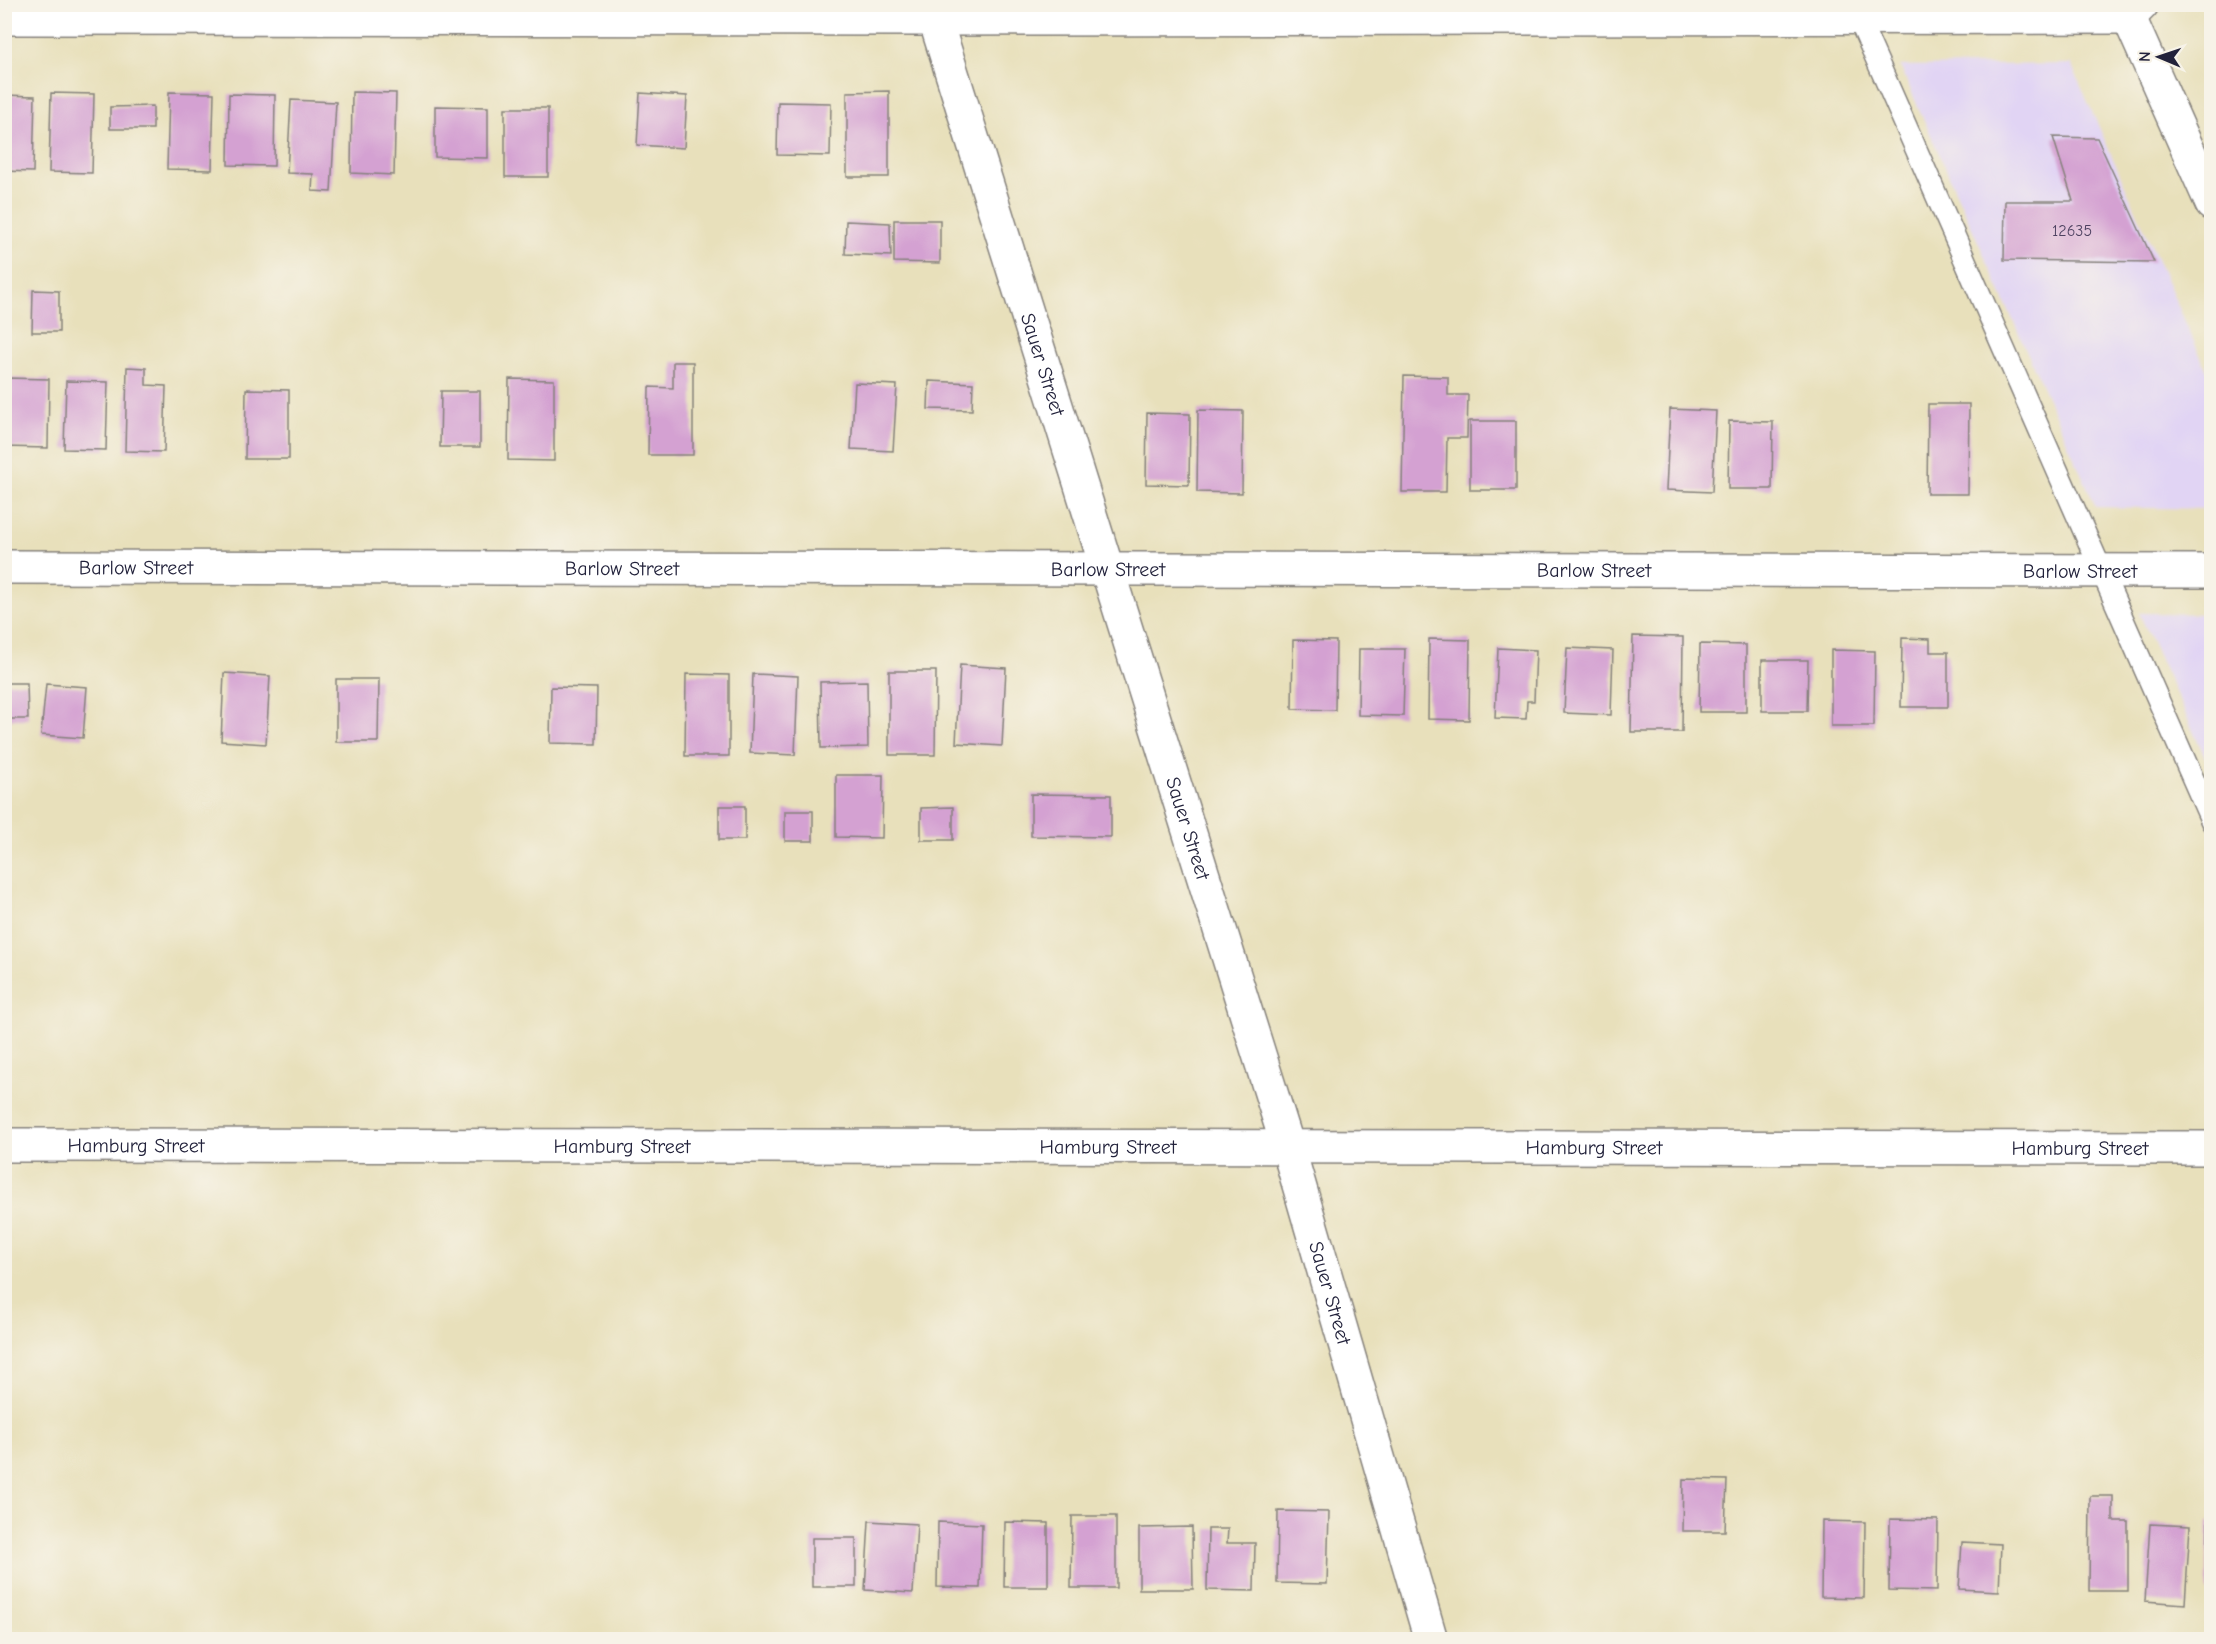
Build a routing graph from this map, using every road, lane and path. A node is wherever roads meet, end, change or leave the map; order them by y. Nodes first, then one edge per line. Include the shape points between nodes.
1 (2131, 9) edge
2 (1856, 11) edge
3 (4, 18) edge
4 (935, 19) junction
5 (2211, 204) edge
6 (4, 567) edge
7 (1109, 569) junction
8 (2103, 571) junction
9 (2211, 571) edge
10 (2211, 822) edge
11 (4, 1145) edge
12 (1288, 1147) junction
13 (2211, 1148) edge
14 (1431, 1640) edge

1 - 2 street
1 - 5 street
2 - 4 street
2 - 8 lane
3 - 4 street
4 - 7 street, Sauer Street
6 - 7 street, Barlow Street
7 - 8 street, Barlow Street
7 - 12 street, Sauer Street
8 - 9 street, Barlow Street
8 - 10 lane
11 - 12 street, Hamburg Street
12 - 13 street, Hamburg Street
12 - 14 street, Sauer Street

